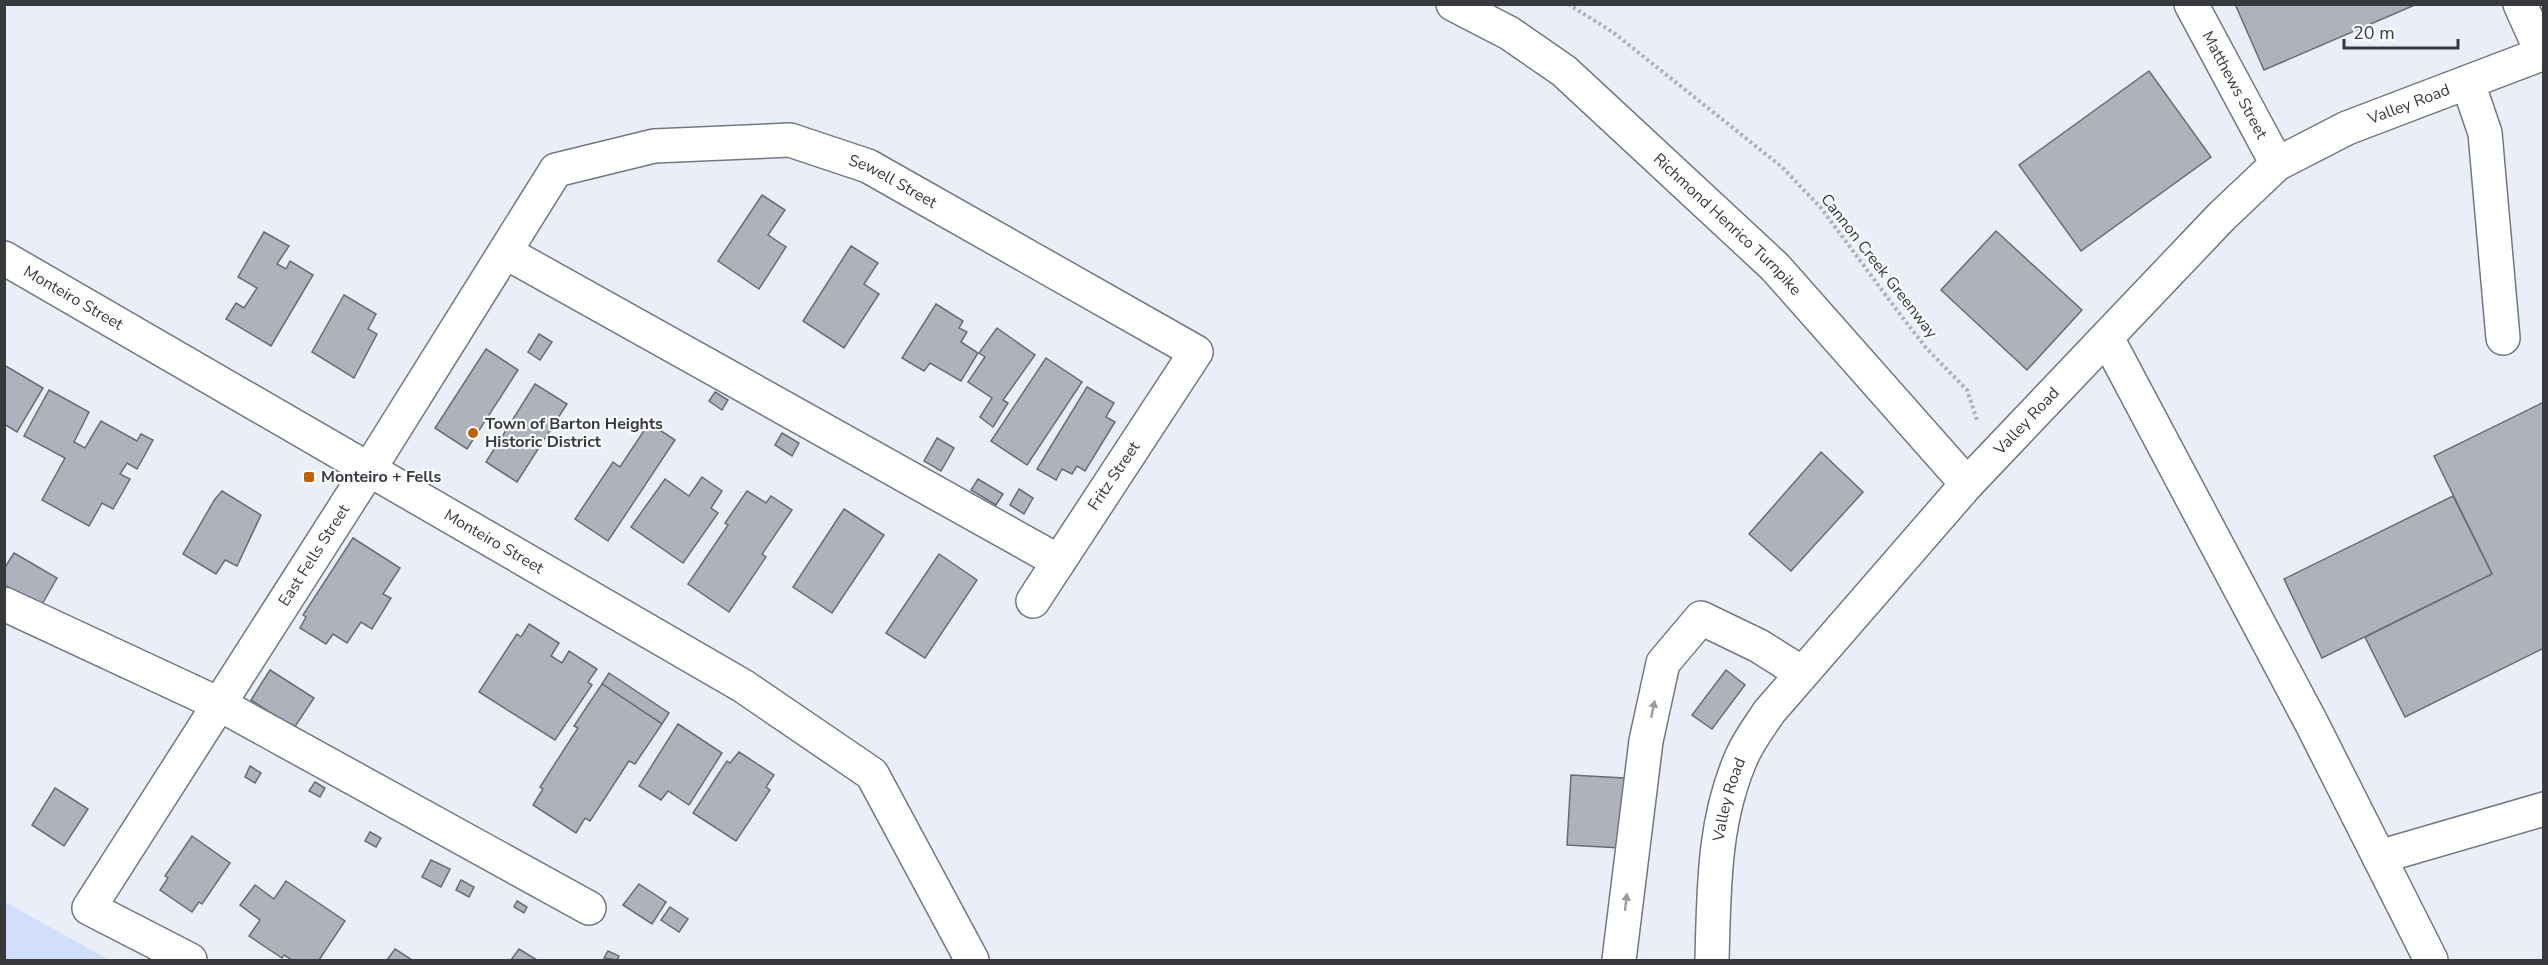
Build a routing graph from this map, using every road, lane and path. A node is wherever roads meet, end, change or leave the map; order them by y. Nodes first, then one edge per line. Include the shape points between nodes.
1 (1453, 4) edge
2 (1568, 4) edge
3 (2191, 4) edge
4 (2520, 4) edge
5 (2543, 53) edge
6 (2468, 83) junction
7 (2277, 164) junction
8 (556, 170) joint
9 (505, 252) junction
10 (4, 258) edge
11 (2107, 338) junction
12 (2503, 338) dead end
13 (1196, 352) joint
14 (1990, 460) junction
15 (368, 471) junction
16 (1967, 484) junction
17 (1058, 561) junction
18 (1033, 601) dead end
19 (4, 604) edge
20 (1802, 673) junction
21 (219, 704) junction
22 (2544, 809) edge
23 (2379, 857) junction
24 (588, 908) dead end
25 (190, 960) edge
26 (972, 960) edge
27 (1619, 960) edge
28 (1712, 960) edge
29 (2431, 960) edge

1 - 16 street, Richmond Henrico Turnpike via 1509,33 1564,71 1767,259
2 - 14 path, Cannon Creek Greenway via 1614,33 1760,148 1821,208 1927,348 1967,390
3 - 7 street, Matthews Street
4 - 5 street
5 - 6 street, Valley Road
6 - 7 street, Valley Road via 2347,128
6 - 12 street via 2485,133
7 - 11 street, Valley Road via 2222,216
8 - 9 street, East Fells Street
8 - 13 street, Sewell Street via 654,146 790,140 868,166
9 - 15 street, East Fells Street
9 - 17 street
10 - 15 street, Monteiro Street
11 - 14 street, Valley Road
11 - 23 street
13 - 17 street, Fritz Street
14 - 16 street, Valley Road
15 - 21 street, East Fells Street
15 - 26 street, Monteiro Street via 743,686 872,774
16 - 20 street, Valley Road
17 - 18 street, Fritz Street
19 - 21 street
27 -> 20 street via 1646,741 1663,663 1701,618 1759,646
20 - 28 street, Valley Road via 1769,712 1743,754 1725,800 1715,854
21 - 24 street
21 - 25 street, East Fells Street via 88,908
22 - 23 street
23 - 29 street

